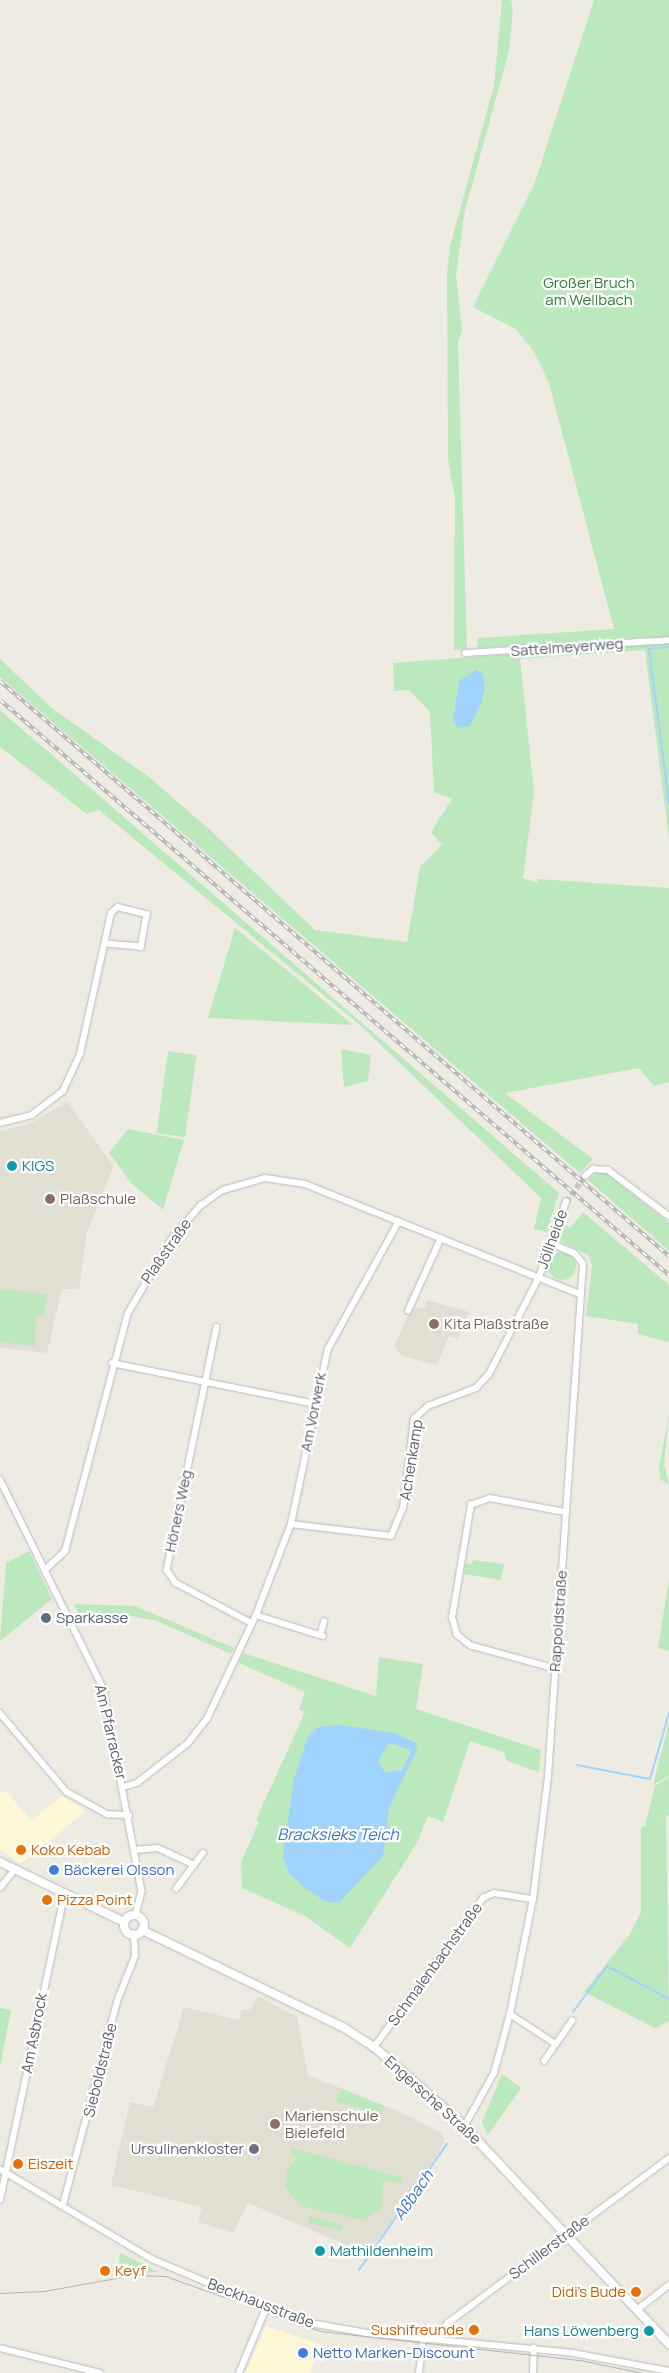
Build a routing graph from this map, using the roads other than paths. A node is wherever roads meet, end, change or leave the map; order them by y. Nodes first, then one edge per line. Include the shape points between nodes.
1 (669, 640) edge
2 (465, 653) dead end
3 (106, 944) junction
4 (0, 1123) edge
5 (585, 1176) tunnel mouth
6 (566, 1202) tunnel mouth
7 (669, 1216) edge
8 (399, 1221) junction
9 (441, 1238) junction
10 (551, 1244) junction
11 (539, 1277) junction
12 (580, 1294) junction
13 (408, 1310) dead end
14 (217, 1327) dead end
15 (112, 1363) junction
16 (205, 1382) junction
17 (315, 1404) junction
18 (0, 1479) edge
19 (565, 1512) junction
20 (291, 1524) junction
21 (46, 1568) junction
22 (256, 1615) junction
23 (324, 1622) dead end
24 (252, 1623) junction
25 (555, 1669) junction
26 (0, 1713) edge
27 (124, 1787) junction
28 (129, 1815) junction
29 (135, 1850) junction
30 (203, 1852) dead end
31 (0, 1862) edge
32 (194, 1865) junction
33 (14, 1871) junction
34 (0, 1888) edge
35 (176, 1889) dead end
36 (64, 1895) junction
37 (533, 1899) junction
38 (136, 1915) junction
39 (124, 1922) junction
40 (142, 1930) junction
41 (134, 1934) junction
42 (510, 2014) junction
43 (572, 2021) dead end
44 (556, 2044) junction
45 (374, 2047) junction
46 (544, 2061) dead end
47 (464, 2127) junction
48 (669, 2158) edge
49 (0, 2169) edge
50 (7, 2172) junction
51 (0, 2200) edge
52 (63, 2205) junction
53 (566, 2233) junction
54 (669, 2285) edge
55 (266, 2308) junction
56 (637, 2310) junction
57 (423, 2338) junction
58 (434, 2339) junction
59 (669, 2344) edge
60 (0, 2348) edge
61 (534, 2348) junction
62 (669, 2371) edge
63 (100, 2373) edge
64 (239, 2373) edge
65 (419, 2373) edge
66 (533, 2373) edge

1 - 2 street, Sattelmeyerweg
3 - 3 street via 114,909 148,914 141,947
3 - 4 street via 80,1054 68,1083 32,1115
5 - 7 street via 593,1169 608,1170
6 - 10 street, Jöllheide
8 - 9 street, Plaßstraße
8 - 15 street, Plaßstraße via 294,1180 255,1180 223,1190 200,1206 154,1264 128,1314
8 - 17 street, Am Vorwerk via 328,1349
9 - 11 street, Plaßstraße
9 - 13 street
10 - 11 street, Jöllheide
10 - 12 street, Rappoldstraße via 581,1259
11 - 12 street, Plaßstraße
11 - 20 street, Achenkamp via 489,1374 476,1388 428,1406 414,1419 403,1508 391,1536
12 - 19 street, Rappoldstraße
14 - 16 street, Höners Weg
15 - 16 street
15 - 21 street, Plaßstraße via 65,1551 58,1562
16 - 17 street
16 - 24 street, Höners Weg via 167,1570 176,1583
17 - 20 street, Am Vorwerk
18 - 21 street, Am Pfarracker
19 - 25 street, Rappoldstraße
19 - 25 street via 490,1498 470,1504 452,1618 457,1635 471,1646
20 - 22 street, Am Vorwerk
21 - 27 street, Am Pfarracker via 103,1687
22 - 23 street via 321,1635
22 - 24 street, Am Vorwerk
24 - 27 street, Am Vorwerk via 198,1733 137,1783
25 - 37 street, Rappoldstraße
26 - 28 street via 67,1792 107,1814
27 - 28 street, Am Pfarracker
28 - 29 street, Am Pfarracker
29 - 32 street via 158,1848
29 - 38 street, Am Pfarracker via 142,1891
30 - 32 street
31 - 33 main road
32 - 35 street
33 - 34 street
33 - 36 main road
36 - 39 main road
36 - 50 street, Am Asbrock
37 - 42 street, Rappoldstraße
37 - 45 street, Schmalenbachstraße via 494,1894 483,1898
38 - 39 main road
38 - 40 main road via 142,1920
39 - 41 main road via 127,1932
40 - 41 main road
40 - 45 main road, Engersche Straße via 343,2027
41 - 52 street, Sieboldstraße via 135,1956 118,1999
42 - 44 street
42 - 47 street, Rappoldstraße via 494,2073
43 - 44 street
44 - 46 street
45 - 47 main road, Engersche Straße
47 - 53 main road, Engersche Straße
48 - 53 street, Schillerstraße
49 - 50 street, Beckhausstraße
50 - 51 street, Am Asbrock
50 - 52 street, Beckhausstraße
52 - 55 street, Beckhausstraße via 152,2259
53 - 56 main road, Engersche Straße
53 - 58 street, Schillerstraße
54 - 56 street
55 - 57 street, Beckhausstraße via 327,2327
55 - 64 street
56 - 59 main road, Engersche Straße
57 - 58 street, Beckhausstraße
57 - 65 street
58 - 61 street, Beckhausstraße
60 - 63 street
61 - 62 street, Beckhausstraße
61 - 66 street

